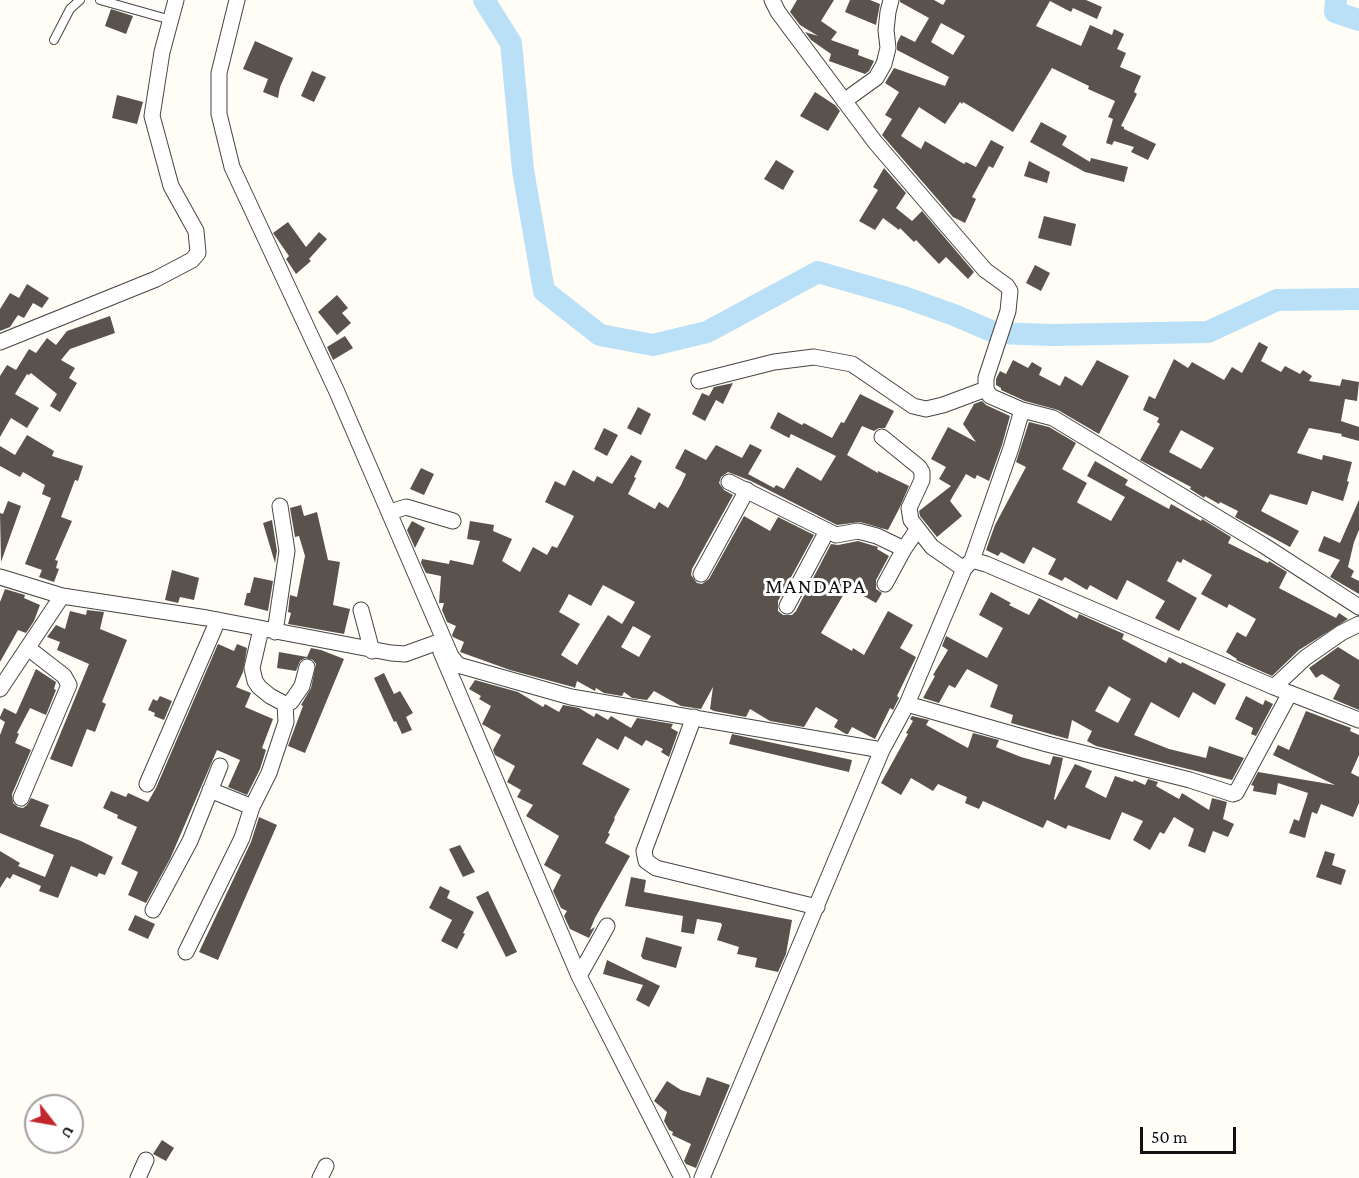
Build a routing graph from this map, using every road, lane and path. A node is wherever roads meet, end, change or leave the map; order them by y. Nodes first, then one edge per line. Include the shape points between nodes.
1 (80, 0) edge
2 (100, 0) edge
3 (176, 0) edge
4 (237, 0) edge
5 (772, 0) edge
6 (891, 0) edge
7 (171, 20) junction
8 (54, 40) dead end
9 (844, 101) junction
10 (0, 342) edge
11 (699, 381) dead end
12 (986, 389) junction
13 (1022, 410) junction
14 (882, 437) dead end
15 (729, 482) dead end
16 (747, 490) junction
17 (280, 506) dead end
18 (390, 512) junction
19 (453, 521) dead end
20 (917, 530) junction
21 (828, 531) junction
22 (904, 549) junction
23 (968, 565) junction
24 (701, 574) dead end
25 (0, 577) edge
26 (885, 584) dead end
27 (62, 596) junction
28 (787, 606) dead end
29 (1359, 607) edge
30 (362, 610) dead end
31 (218, 620) junction
32 (1359, 624) edge
33 (268, 630) junction
34 (438, 642) junction
35 (28, 648) junction
36 (372, 651) junction
37 (307, 667) dead end
38 (1275, 687) junction
39 (0, 689) edge
40 (1290, 693) junction
41 (285, 704) junction
42 (907, 704) junction
43 (694, 717) junction
44 (1359, 720) edge
45 (882, 750) junction
46 (220, 766) dead end
47 (147, 784) dead end
48 (210, 790) junction
49 (21, 798) dead end
50 (252, 807) junction
51 (817, 908) junction
52 (153, 910) dead end
53 (607, 926) dead end
54 (186, 952) dead end
55 (579, 976) junction
56 (146, 1160) dead end
57 (138, 1178) edge
58 (682, 1178) edge
59 (702, 1178) edge

1 - 8 lane via 70,9
2 - 7 lane
3 - 7 street
4 - 18 street via 219,73 219,114 232,167
5 - 9 street
6 - 9 street via 884,64 876,78
7 - 10 street via 152,116 171,186 196,231 198,253 156,279
9 - 12 street via 874,142 985,270 1007,286 1011,297
11 - 12 street via 774,362 814,357 852,364 919,408 943,405
12 - 13 street via 990,396
13 - 23 street
13 - 29 street via 1053,418
14 - 20 street via 919,467 924,476 908,513
15 - 16 street
16 - 21 street
16 - 24 street
17 - 33 street via 287,551
18 - 19 street via 406,507
18 - 34 street
20 - 22 street
20 - 23 street via 932,547
21 - 22 street via 836,535 858,531
21 - 28 street
22 - 26 street
23 - 38 street via 986,564
23 - 42 street
25 - 27 street
27 - 31 street
27 - 35 street
30 - 36 street
31 - 33 street
31 - 47 street
32 - 38 street via 1305,658
33 - 36 street
33 - 41 street via 252,668 259,687
34 - 36 street via 405,654
34 - 43 street via 458,665 571,697
34 - 55 street
35 - 39 street
35 - 49 street via 64,676 69,685
37 - 41 street via 302,686 294,699
38 - 40 street
40 - 42 street via 1235,794
40 - 44 street
41 - 50 street via 281,741
42 - 45 street
43 - 45 street
43 - 51 street via 644,851 646,861 656,868
45 - 51 street
46 - 48 street
48 - 50 street
48 - 52 street via 190,841
50 - 54 street via 242,838
51 - 59 street
53 - 55 street
55 - 58 street
56 - 57 street

